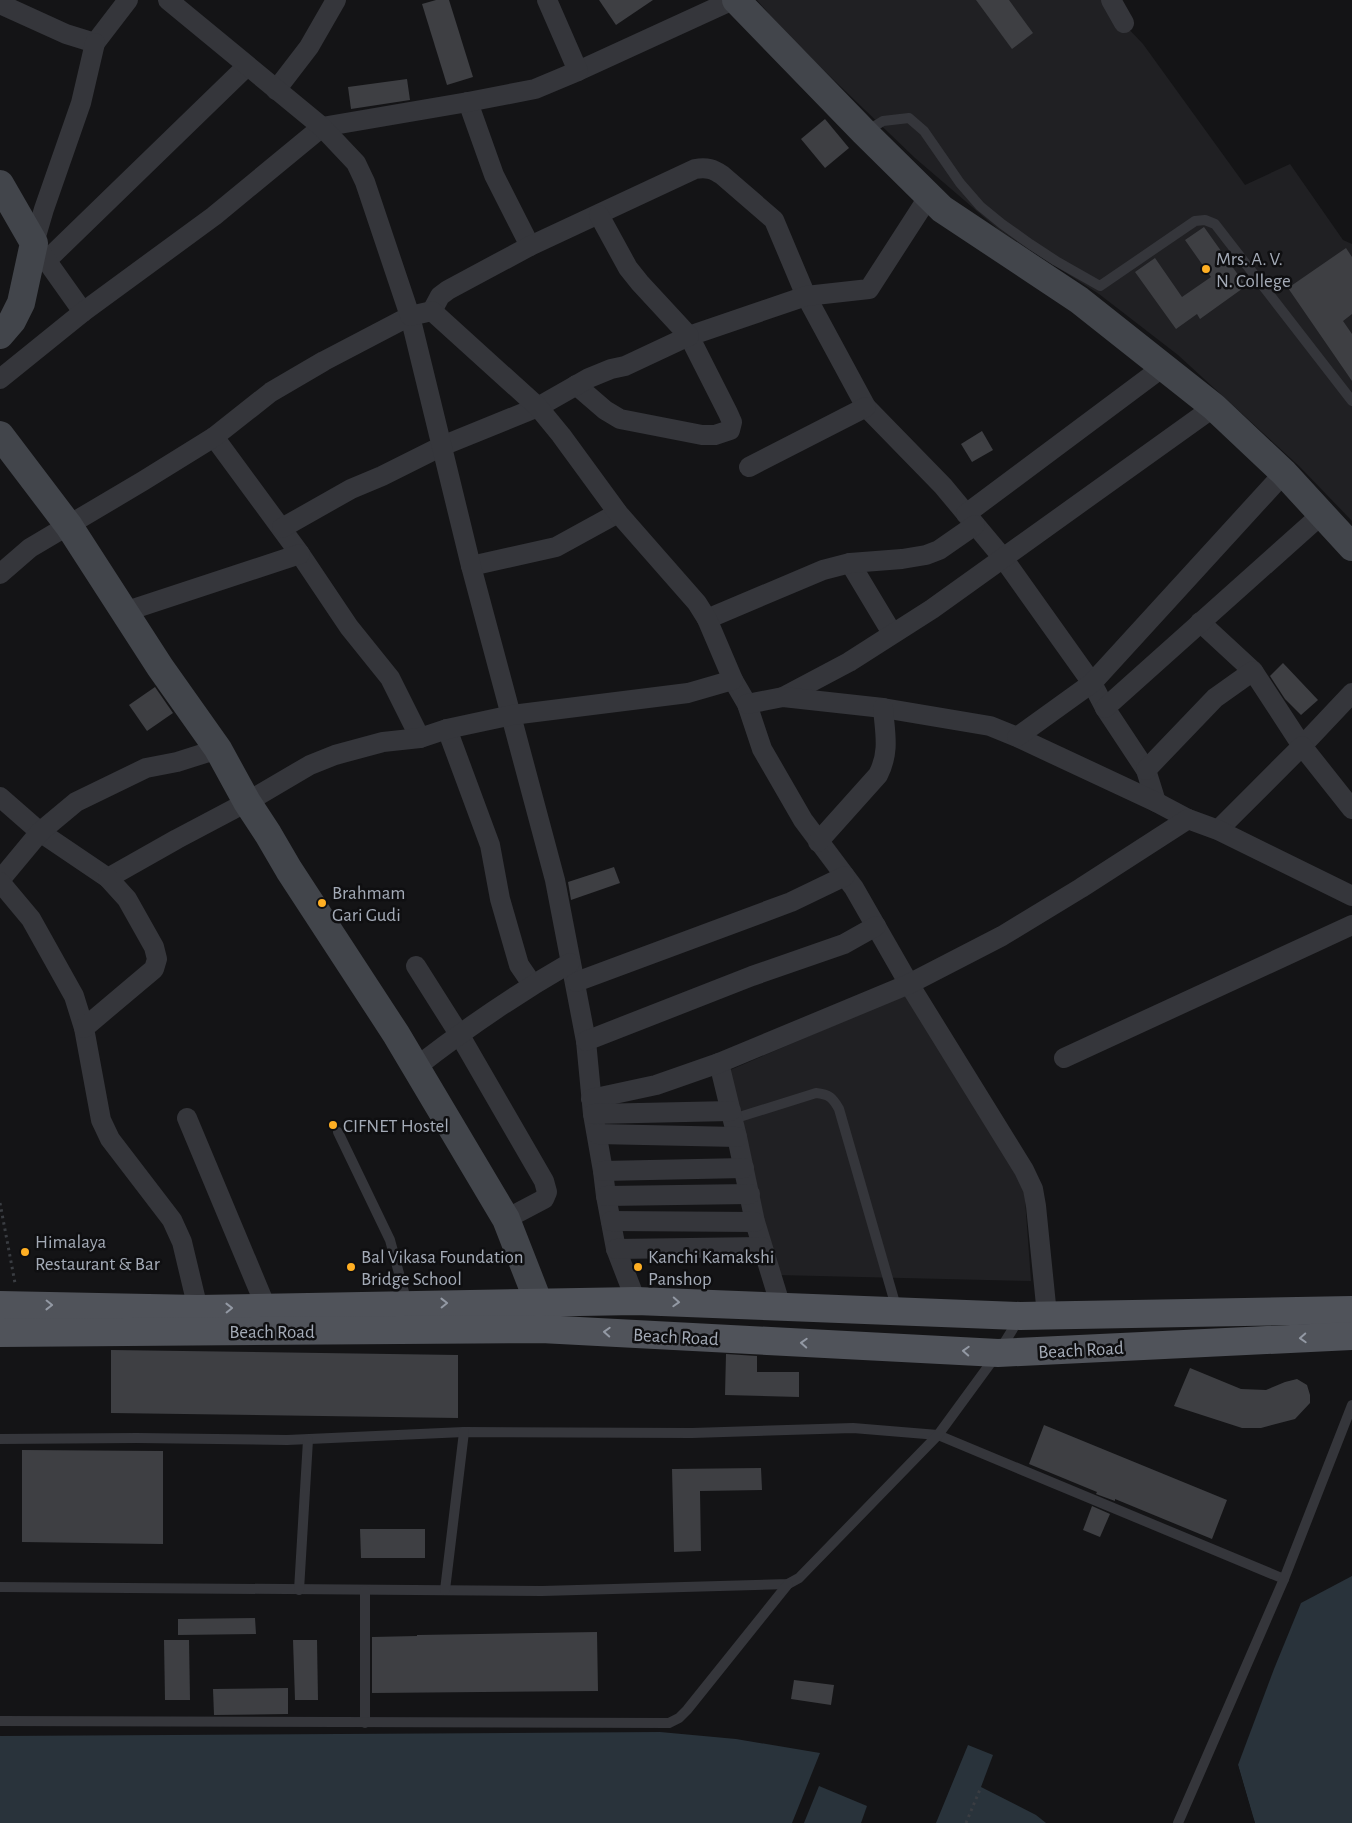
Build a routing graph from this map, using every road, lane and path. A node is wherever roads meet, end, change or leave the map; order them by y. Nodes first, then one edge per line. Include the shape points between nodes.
1 (128, 0) edge
2 (168, 0) edge
3 (336, 0) edge
4 (547, 0) edge
5 (735, 0) edge
6 (1111, 0) edge
7 (0, 4) edge
8 (1124, 23) dead end
9 (95, 44) junction
10 (247, 66) junction
11 (578, 71) junction
12 (276, 90) junction
13 (468, 102) junction
14 (322, 126) junction
15 (864, 132) junction
16 (0, 184) edge
17 (929, 196) junction
18 (599, 215) junction
19 (530, 246) junction
20 (40, 252) junction
21 (806, 296) junction
22 (432, 311) junction
23 (83, 312) junction
24 (410, 316) junction
25 (0, 335) edge
26 (690, 336) junction
27 (1163, 367) junction
28 (0, 378) edge
29 (576, 385) junction
30 (1352, 401) edge
31 (538, 407) junction
32 (866, 407) junction
33 (1214, 407) junction
34 (0, 435) edge
35 (214, 437) junction
36 (442, 446) junction
37 (749, 467) dead end
38 (1284, 473) junction
39 (618, 514) junction
40 (1322, 514) junction
41 (971, 519) junction
42 (69, 526) junction
43 (282, 528) junction
44 (1352, 547) edge
45 (300, 554) junction
46 (1003, 558) junction
47 (850, 563) junction
48 (471, 566) junction
49 (0, 574) edge
50 (124, 612) junction
51 (707, 619) junction
52 (1200, 622) junction
53 (892, 633) junction
54 (1253, 671) junction
55 (733, 680) junction
56 (1092, 683) junction
57 (1352, 693) edge
58 (783, 697) junction
59 (748, 704) junction
60 (883, 708) junction
61 (1105, 708) junction
62 (512, 715) junction
63 (447, 729) junction
64 (1017, 736) junction
65 (420, 738) junction
66 (1302, 746) junction
67 (218, 749) junction
68 (1146, 770) junction
69 (0, 797) edge
70 (247, 802) junction
71 (1156, 802) junction
72 (1352, 809) edge
73 (1188, 819) junction
74 (1218, 830) junction
75 (40, 832) junction
76 (818, 842) junction
77 (845, 876) junction
78 (108, 878) junction
79 (0, 881) edge
80 (1352, 896) edge
81 (1352, 925) edge
82 (876, 926) junction
83 (570, 963) junction
84 (416, 966) dead end
85 (576, 982) junction
86 (532, 984) junction
87 (909, 984) junction
88 (84, 1028) junction
89 (459, 1034) junction
90 (586, 1041) junction
91 (1064, 1058) dead end
92 (719, 1063) junction
93 (415, 1068) junction
94 (592, 1107) junction
95 (187, 1118) dead end
96 (734, 1122) junction
97 (338, 1132) dead end
98 (597, 1134) junction
99 (744, 1168) junction
100 (603, 1171) junction
101 (750, 1194) junction
102 (606, 1196) junction
103 (0, 1203) edge
104 (506, 1219) junction
105 (611, 1221) junction
106 (755, 1222) junction
107 (762, 1247) junction
108 (616, 1249) junction
109 (636, 1300) junction
110 (538, 1301) junction
111 (408, 1304) junction
112 (10, 1305) edge
113 (266, 1307) junction
114 (198, 1308) junction
115 (781, 1308) junction
116 (1352, 1310) edge
117 (898, 1312) junction
118 (1047, 1315) junction
119 (1020, 1316) junction
120 (541, 1329) junction
121 (0, 1333) edge
122 (1352, 1336) edge
123 (998, 1352) junction
124 (1352, 1404) edge
125 (464, 1432) junction
126 (938, 1435) junction
127 (0, 1439) edge
128 (308, 1440) junction
129 (1284, 1579) junction
130 (788, 1584) junction
131 (0, 1588) edge
132 (299, 1590) junction
133 (365, 1590) junction
134 (445, 1590) junction
135 (0, 1721) edge
136 (365, 1723) junction
137 (981, 1787) dead end
138 (966, 1823) edge
139 (1178, 1823) edge

1 - 9 street
2 - 10 street
3 - 12 street via 309,47
4 - 11 street
5 - 11 street
5 - 15 street
6 - 8 street
7 - 9 street
9 - 20 street via 81,103 44,209
10 - 12 street
10 - 20 street
11 - 13 street via 535,89
12 - 14 street
13 - 14 street
13 - 19 street via 494,175
14 - 23 street via 214,216
14 - 24 street via 356,163 365,182
15 - 17 street
15 - 30 lane via 884,122 909,118 924,131 980,206 1030,244 1100,286 1195,221 1215,224
16 - 20 street
17 - 21 street via 869,289
17 - 27 street via 942,209 1079,300
18 - 19 street
18 - 21 street via 696,169 713,169 774,220
18 - 26 street via 628,268
19 - 22 street via 448,290 440,296
20 - 23 street
20 - 25 street via 21,304
21 - 26 street
21 - 32 street
22 - 24 street
22 - 31 street
23 - 28 street
24 - 35 street via 324,360 271,392
24 - 36 street
26 - 29 street
26 - 29 street via 732,422 730,430 702,435 620,419 604,410
27 - 33 street
27 - 41 street
29 - 31 street
31 - 36 street
31 - 39 street
32 - 37 street
32 - 41 street
33 - 38 street
33 - 46 street
34 - 42 street
35 - 42 street
35 - 43 street
36 - 43 street via 351,488
36 - 48 street
38 - 40 street
38 - 56 street
39 - 48 street via 556,547
39 - 51 street via 697,603
40 - 44 street
40 - 52 street
41 - 46 street
41 - 47 street via 939,550 902,559
42 - 49 street via 30,548
42 - 50 street
43 - 45 street
45 - 50 street
45 - 65 street via 349,627 390,678
46 - 53 street via 932,609
46 - 56 street
47 - 51 street via 823,570
47 - 53 street
48 - 62 street
50 - 67 street
51 - 55 street
52 - 54 street
52 - 61 street
53 - 58 street via 849,662
54 - 66 street
54 - 68 street via 1215,698
55 - 59 street
55 - 62 street via 688,693
56 - 61 street
56 - 64 street
57 - 66 street
58 - 59 street
58 - 60 street
59 - 76 street via 762,749
60 - 64 street via 990,726
60 - 76 street via 887,750 884,763 878,775
61 - 68 street
62 - 63 street
62 - 83 street via 554,880
63 - 65 street
63 - 86 street via 490,845 500,899 520,964
64 - 71 street
65 - 70 street via 383,742 334,755 310,765
66 - 72 street
66 - 74 street
67 - 70 street
67 - 75 street via 146,768 76,802
68 - 71 street
69 - 75 street
70 - 78 street
70 - 93 street
71 - 73 street
73 - 74 street
73 - 87 street via 1002,936
74 - 80 street
75 - 78 street
75 - 79 street
76 - 77 street
77 - 82 street
77 - 85 street via 791,902
78 - 88 street via 127,899 154,947 157,959 154,969
79 - 88 street via 31,918 74,996
81 - 91 street
82 - 87 street
82 - 90 street via 844,944
83 - 85 street
83 - 86 street
84 - 89 street
85 - 90 street
86 - 89 street
87 - 92 street
87 - 118 street via 1033,1188
88 - 114 street via 101,1120 110,1139 172,1220 182,1242
89 - 93 street
89 - 104 street via 544,1181 547,1192 540,1203
90 - 94 street
92 - 94 street
92 - 96 street
93 - 104 street
94 - 96 street
94 - 98 street
95 - 113 street
96 - 98 street
96 - 99 street
96 - 117 lane via 816,1093 834,1099
97 - 111 lane via 390,1240
98 - 100 street
99 - 100 street
99 - 101 street
100 - 102 street
101 - 102 street
101 - 106 street
102 - 105 street
103 - 112 path
104 - 110 street
105 - 106 street
105 - 108 street
106 - 107 street
107 - 108 street
107 - 115 street
108 - 109 street
109 - 110 main road, Beach Road
109 -> 115 main road, Beach Road
111 -> 110 main road, Beach Road
110 - 120 street
111 - 113 main road, Beach Road
112 -> 114 main road, Beach Road
114 -> 113 main road, Beach Road
115 - 117 main road, Beach Road
116 - 118 main road, Beach Road
117 - 119 main road, Beach Road
118 - 119 main road, Beach Road
119 - 123 lane
120 - 121 main road, Beach Road
123 -> 120 main road, Beach Road
122 -> 123 main road, Beach Road
123 - 126 lane
124 - 129 lane
125 - 126 lane via 692,1433 853,1428
125 - 128 lane
125 - 134 lane
126 - 129 lane
126 - 130 lane via 799,1578
127 - 128 lane
128 - 132 lane
129 - 139 lane
130 - 134 lane via 542,1591
130 - 136 lane via 686,1710 668,1723
131 - 132 lane
132 - 133 lane
133 - 134 lane
133 - 136 lane
135 - 136 lane
137 - 138 path

